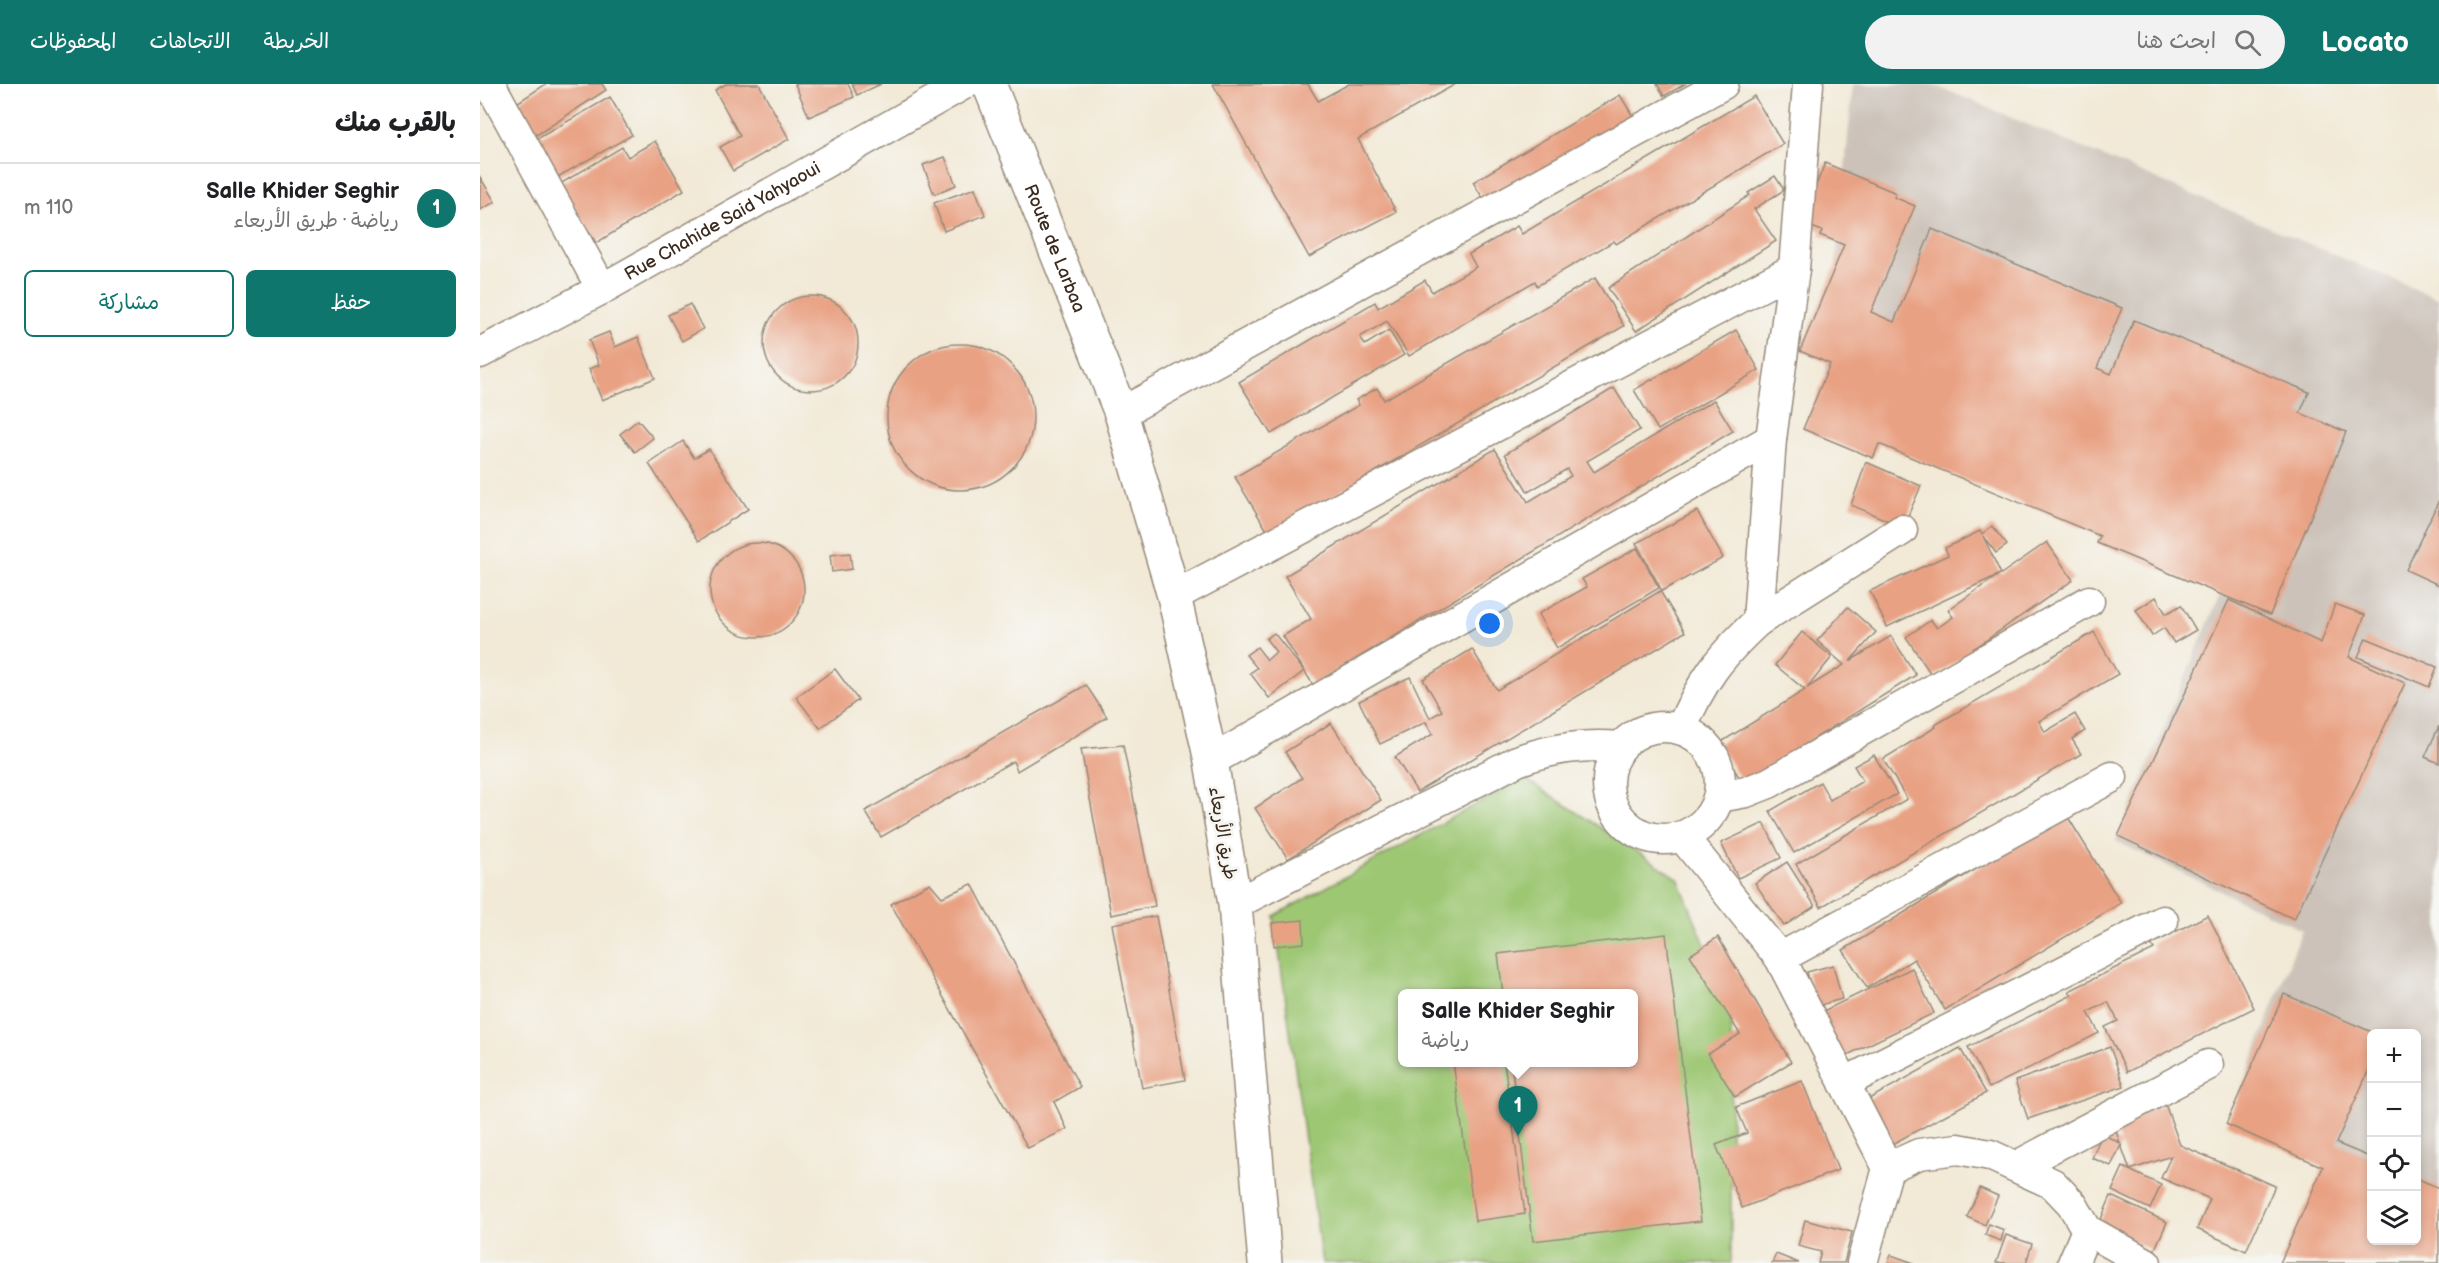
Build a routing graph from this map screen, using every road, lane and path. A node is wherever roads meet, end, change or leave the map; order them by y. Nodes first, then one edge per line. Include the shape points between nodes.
1 (490, 84) edge
2 (964, 84) edge
3 (989, 84) edge
4 (1724, 84) edge
5 (1808, 84) edge
6 (1794, 269) junction
7 (602, 289) junction
8 (480, 353) edge
9 (1121, 413) junction
10 (1771, 439) junction
11 (1902, 530) dead end
12 (1174, 596) junction
13 (2089, 601) dead end
14 (1758, 621) junction
15 (1681, 729) junction
16 (1621, 747) junction
17 (1211, 761) junction
18 (2112, 777) dead end
19 (1719, 797) junction
20 (1682, 836) junction
21 (1235, 904) junction
22 (2163, 921) dead end
23 (1780, 958) junction
24 (2208, 1065) dead end
25 (1844, 1083) junction
26 (2017, 1166) junction
27 (1888, 1168) junction
28 (2086, 1230) junction
29 (1265, 1263) edge
30 (1862, 1263) edge
31 (2073, 1263) edge
32 (2146, 1263) edge

1 - 7 street
2 - 7 street, Rue Chahide Said Yahyaoui
3 - 9 main road, Route de Larbaa
4 - 9 street
5 - 6 street
6 - 10 street
6 - 12 street
7 - 8 street, Rue Chahide Said Yahyaoui
9 - 12 main road, طريق الأربعاء
10 - 14 street
10 - 17 street
11 - 14 street
12 - 17 main road, طريق الأربعاء
13 - 19 street via 1768,783
14 - 15 street via 1709,672
15 - 16 street via 1659,727 1638,733
15 - 19 street via 1700,739 1713,755 1720,775
16 - 20 street via 1608,780 1610,798 1618,814 1630,828 1647,836
16 - 21 street via 1574,745 1517,761
17 - 21 main road, طريق الأربعاء
18 - 23 street
19 - 20 street via 1712,814 1699,828
20 - 23 street
21 - 29 main road, طريق الأربعاء
22 - 25 street
23 - 25 street
24 - 26 street
25 - 27 street
26 - 27 street via 1990,1155 1958,1149 1919,1154
26 - 28 street via 2053,1184 2072,1204
27 - 30 street
28 - 31 street
28 - 32 street

